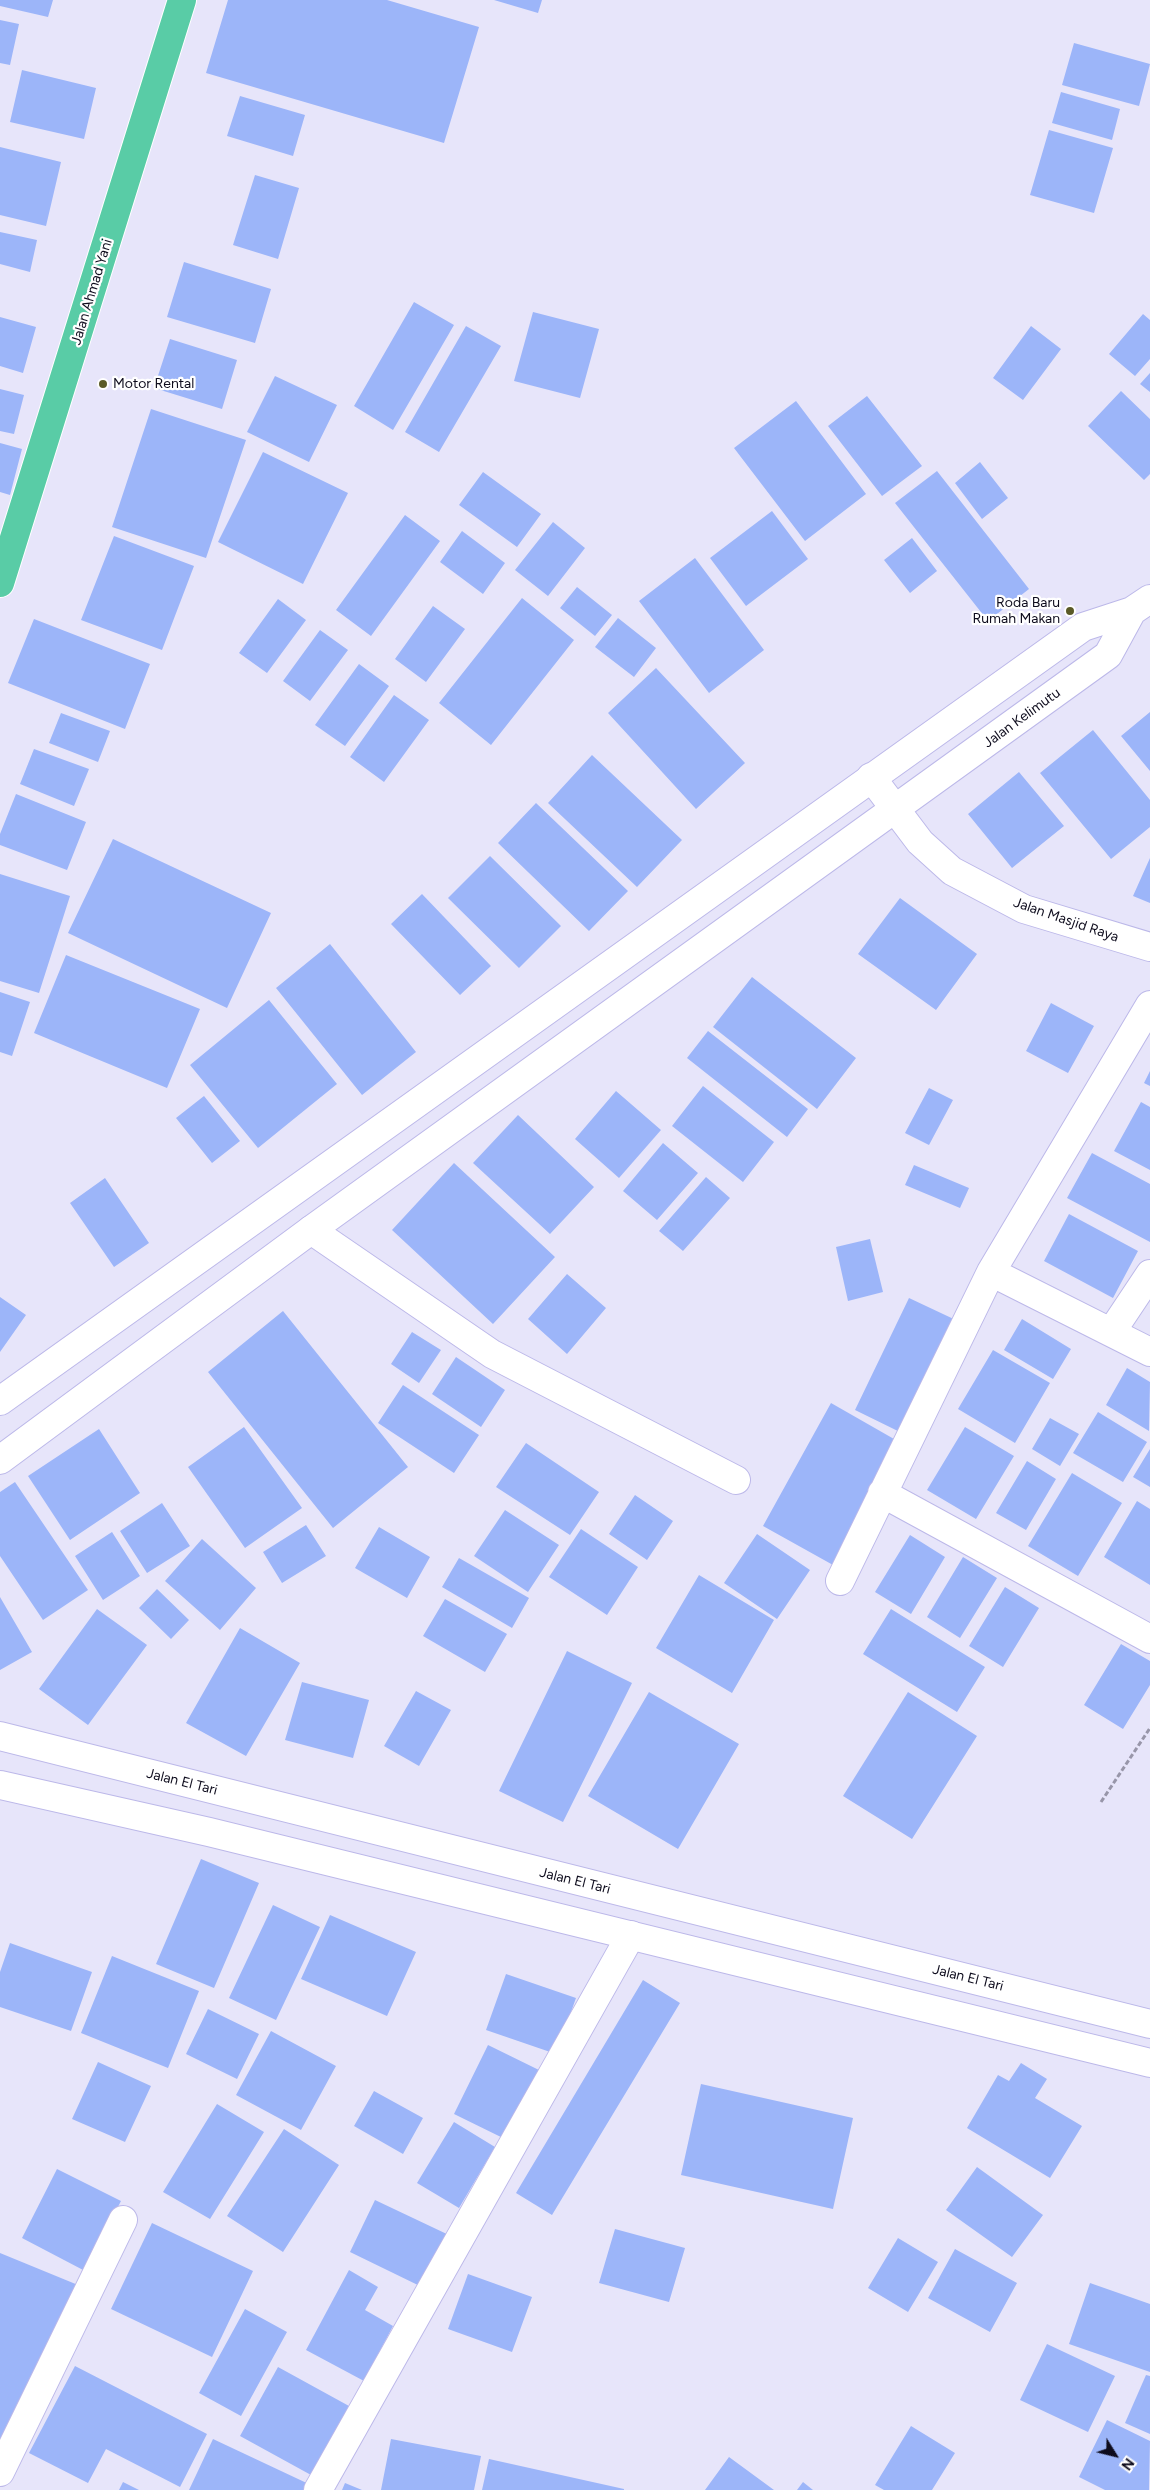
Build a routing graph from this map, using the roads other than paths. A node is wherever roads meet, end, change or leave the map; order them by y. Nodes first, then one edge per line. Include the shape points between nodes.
1 (182, 0) edge
2 (0, 583) edge
3 (1141, 605) edge
4 (871, 777) junction
5 (895, 810) junction
6 (1150, 947) edge
7 (1150, 1005) edge
8 (311, 1230) junction
9 (991, 1272) junction
10 (1150, 1274) edge
11 (1112, 1331) junction
12 (1150, 1352) edge
13 (0, 1402) edge
14 (0, 1460) edge
15 (736, 1480) dead end
16 (882, 1493) junction
17 (840, 1581) dead end
18 (1150, 1639) edge
19 (0, 1736) edge
20 (0, 1786) edge
21 (631, 1935) junction
22 (1147, 2023) edge
23 (1143, 2062) edge
24 (123, 2220) dead end
25 (0, 2472) edge
26 (318, 2490) edge

1 - 2 highway, Jalan Ahmad Yani
3 - 4 street, Jalan Kelimutu via 1083,627
3 - 5 street, Jalan Kelimutu via 1108,656
4 - 5 street, Jalan Masjid Raya
4 - 13 street, Jalan Kelimutu
5 - 6 street, Jalan Masjid Raya via 920,842 952,871 1024,909
5 - 8 street, Jalan Kelimutu
7 - 9 street
8 - 14 street, Jalan Kelimutu
8 - 15 street via 492,1354
9 - 11 street
9 - 16 street
10 - 11 street
11 - 12 street
16 - 17 street
16 - 18 street
19 - 22 street, Jalan El Tari
20 - 21 street via 209,1832
21 - 23 street
21 - 26 street
22 - 23 street
24 - 25 street

